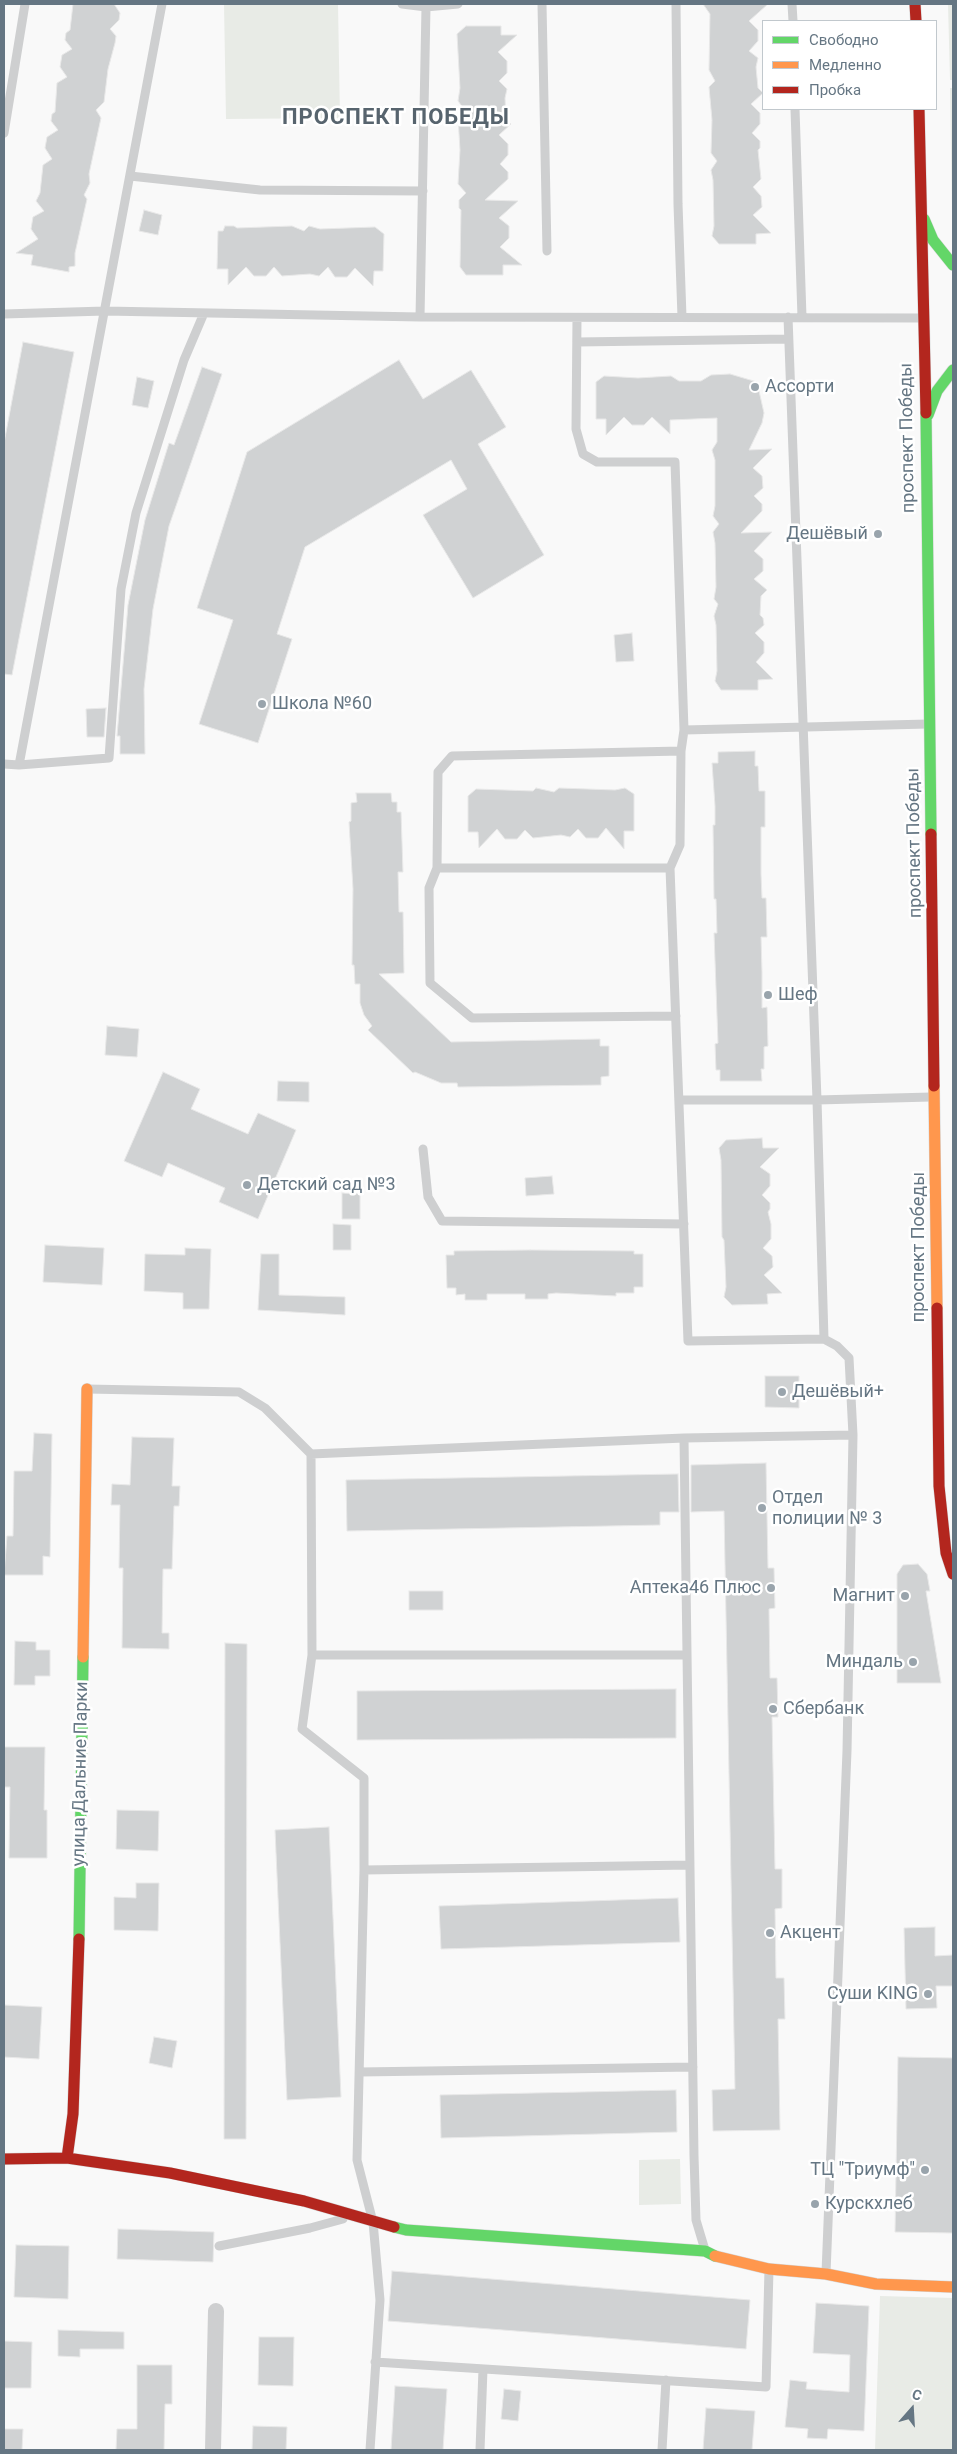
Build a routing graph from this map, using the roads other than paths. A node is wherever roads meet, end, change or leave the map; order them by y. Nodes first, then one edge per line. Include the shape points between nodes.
1 (25, 4) edge
2 (162, 4) edge
3 (402, 4) edge
4 (458, 4) edge
5 (542, 4) edge
6 (676, 4) edge
7 (792, 4) edge
8 (915, 4) edge
9 (426, 7) junction
10 (792, 20) edge
11 (916, 20) edge
12 (795, 110) edge
13 (919, 110) edge
14 (4, 133) edge
15 (130, 176) junction
16 (422, 191) junction
17 (921, 209) junction
18 (547, 252) dead end
19 (953, 265) edge
20 (104, 311) junction
21 (204, 313) junction
22 (4, 314) edge
23 (420, 317) junction
24 (682, 317) junction
25 (788, 317) junction
26 (802, 317) junction
27 (577, 318) junction
28 (923, 318) junction
29 (788, 338) junction
30 (576, 342) junction
31 (953, 370) edge
32 (926, 422) junction
33 (930, 724) junction
34 (802, 726) junction
35 (684, 730) junction
36 (681, 751) junction
37 (4, 764) edge
38 (19, 765) junction
39 (438, 868) junction
40 (670, 868) junction
41 (676, 1016) junction
42 (936, 1097) junction
43 (679, 1100) junction
44 (817, 1100) junction
45 (423, 1150) dead end
46 (684, 1224) junction
47 (824, 1339) junction
48 (87, 1389) joint
49 (854, 1435) junction
50 (684, 1438) junction
51 (311, 1454) junction
52 (946, 1553) junction
53 (953, 1569) edge
54 (953, 1574) edge
55 (312, 1655) junction
56 (687, 1655) junction
57 (690, 1865) junction
58 (364, 1870) junction
59 (693, 2067) junction
60 (360, 2072) junction
61 (67, 2158) junction
62 (4, 2159) edge
63 (353, 2216) junction
64 (373, 2222) junction
65 (219, 2246) dead end
66 (705, 2250) junction
67 (769, 2269) junction
68 (826, 2274) junction
69 (953, 2288) edge
70 (216, 2311) dead end
71 (375, 2362) junction
72 (483, 2369) junction
73 (666, 2380) junction
74 (213, 2450) edge
75 (370, 2450) edge
76 (480, 2450) edge
77 (662, 2450) edge

1 - 14 lane
2 - 15 lane
3 - 9 lane
4 - 9 lane
5 - 18 lane
6 - 24 lane
7 - 10 lane
8 - 11 street
9 - 16 lane
12 - 26 lane
13 - 17 street, проспект Победы
15 - 16 lane via 260,190
15 - 20 lane
16 - 23 lane
17 - 19 street via 933,240
17 - 28 street, проспект Победы
20 - 21 lane
20 - 22 lane
20 - 38 lane
21 - 23 lane
21 - 38 lane via 184,360 136,513 121,590 109,758
23 - 27 lane
24 - 25 lane
24 - 27 lane
25 - 26 lane
25 - 29 lane
26 - 28 lane
27 - 30 lane
28 - 32 street, проспект Победы
29 - 30 lane
29 - 34 lane
30 - 35 lane via 576,429 583,454 597,462 675,462
31 - 32 street via 938,391
32 - 33 street, проспект Победы
33 - 34 lane
33 - 42 street, проспект Победы
34 - 35 lane
34 - 44 lane
35 - 36 lane
36 - 39 lane via 452,756 438,772
36 - 40 lane via 680,845
37 - 38 lane
39 - 40 lane
39 - 41 lane via 429,888 430,983 472,1018
40 - 41 lane
41 - 43 lane
42 - 44 lane
42 - 52 street, проспект Победы via 939,1486
43 - 44 lane
43 - 46 lane
44 - 47 lane
45 - 46 lane via 428,1197 442,1221
46 - 47 lane via 688,1341
47 - 49 lane via 849,1358
48 - 51 lane via 239,1392 265,1408
48 - 61 street, улица Дальние Парки via 79,1927 73,2114
49 - 50 lane
49 - 68 lane via 847,1751
50 - 51 lane
50 - 56 lane
51 - 55 lane
52 - 53 street
52 - 54 street, проспект Победы
55 - 56 lane
55 - 58 lane via 302,1729 364,1778
56 - 57 lane
57 - 58 lane
57 - 59 lane
58 - 60 lane
59 - 60 lane
59 - 66 lane via 696,2220
60 - 64 lane via 357,2160
61 - 62 street
61 - 63 street via 188,2177 304,2201
63 - 64 street
63 - 65 lane
64 - 66 street via 406,2230
64 - 71 lane via 380,2300
66 - 67 street via 721,2259
67 - 68 street
67 - 73 lane via 766,2387
68 - 69 street via 876,2284
70 - 74 street
71 - 72 lane
71 - 75 lane
72 - 73 lane
72 - 76 lane
73 - 77 lane

